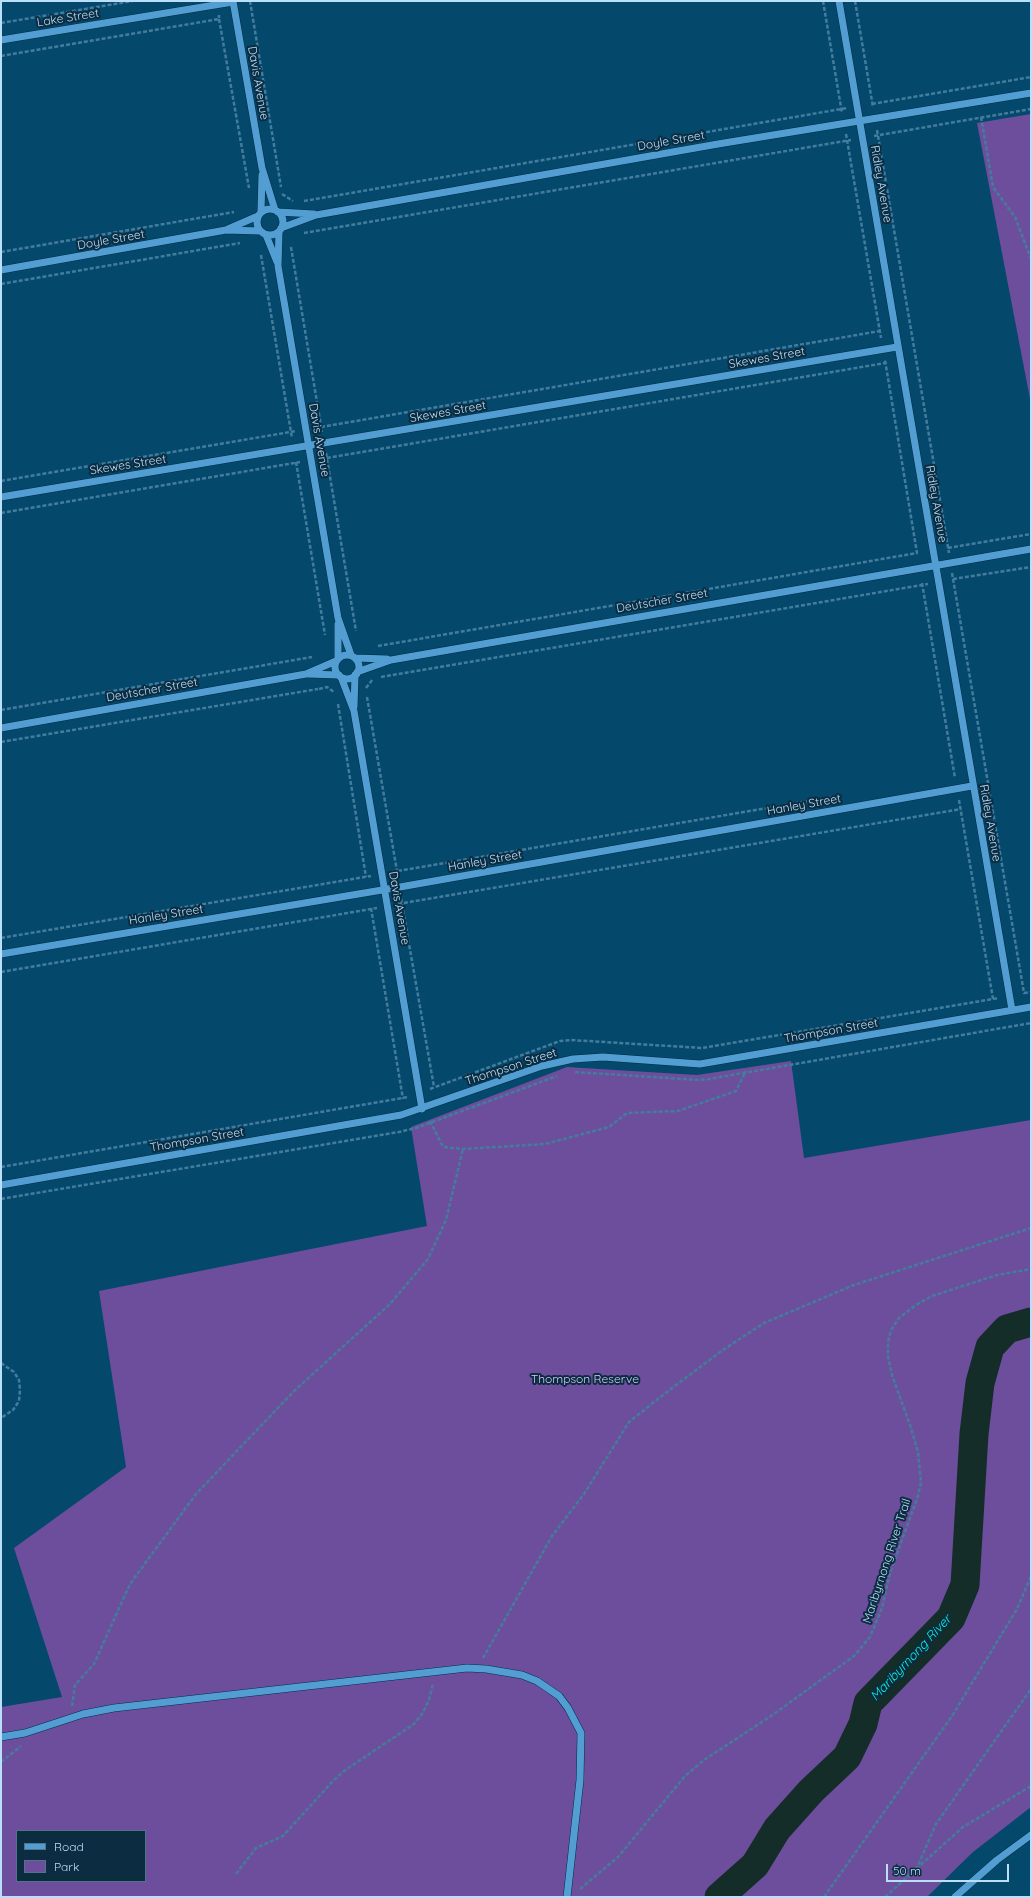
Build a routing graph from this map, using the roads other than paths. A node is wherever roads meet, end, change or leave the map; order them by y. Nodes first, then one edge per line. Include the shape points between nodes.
1 (839, 1) edge
2 (233, 2) edge
3 (1, 40) edge
4 (1031, 93) edge
5 (860, 122) junction
6 (262, 168) junction
7 (276, 211) junction
8 (260, 214) junction
9 (316, 215) junction
10 (226, 230) junction
11 (280, 230) junction
12 (263, 233) junction
13 (278, 266) junction
14 (1, 270) edge
15 (897, 347) junction
16 (309, 447) junction
17 (1, 498) edge
18 (1031, 549) edge
19 (936, 565) junction
20 (338, 618) junction
21 (353, 657) junction
22 (337, 660) junction
23 (391, 660) junction
24 (306, 674) junction
25 (356, 674) junction
26 (340, 676) junction
27 (354, 711) junction
28 (1, 728) edge
29 (972, 786) junction
30 (385, 890) junction
31 (1, 954) edge
32 (1031, 1007) edge
33 (1012, 1010) junction
34 (422, 1109) junction
35 (1, 1185) edge
36 (1, 1737) edge
37 (1031, 1835) edge
38 (567, 1897) edge
39 (955, 1897) edge

1 - 5 street, Ridley Avenue
2 - 3 street, Lake Street
2 - 6 street, Davis Avenue
4 - 5 street, Doyle Street
5 - 9 street, Doyle Street via 718,144
5 - 15 street, Ridley Avenue
6 - 7 street, Davis Avenue
6 - 8 street, Davis Avenue
7 - 8 street via 268,209
7 - 9 street, Doyle Street
7 - 11 street via 283,220
8 - 10 street, Doyle Street
8 - 12 street via 257,224
9 - 11 street, Doyle Street
10 - 12 street, Doyle Street
10 - 14 street, Doyle Street
11 - 12 street via 275,234
11 - 13 street, Davis Avenue
12 - 13 street, Davis Avenue
13 - 16 street, Davis Avenue
15 - 16 street, Skewes Street
15 - 19 street, Ridley Avenue
16 - 17 street, Skewes Street
16 - 20 street, Davis Avenue
18 - 19 street, Deutscher Street
19 - 23 street, Deutscher Street
19 - 29 street, Ridley Avenue
20 - 21 street, Davis Avenue
20 - 22 street, Davis Avenue
21 - 22 street via 344,655
21 - 23 street, Deutscher Street
21 - 25 street via 359,665
22 - 24 street, Deutscher Street
22 - 26 street via 335,669
23 - 25 street, Deutscher Street
24 - 26 street, Deutscher Street
24 - 28 street, Deutscher Street
25 - 26 street via 348,679
25 - 27 street, Davis Avenue
26 - 27 street, Davis Avenue
27 - 30 street, Davis Avenue
29 - 30 street, Hanley Street
29 - 33 street, Ridley Avenue
30 - 31 street, Hanley Street
30 - 34 street, Davis Avenue
32 - 33 street, Thompson Street
33 - 34 street, Thompson Street via 700,1064 603,1057 574,1059 542,1066
34 - 35 street, Thompson Street via 401,1116
36 - 38 street via 25,1733 70,1718 114,1708 434,1672 477,1668 505,1671 537,1681 559,1696 581,1733 580,1780
37 - 39 street via 997,1860

